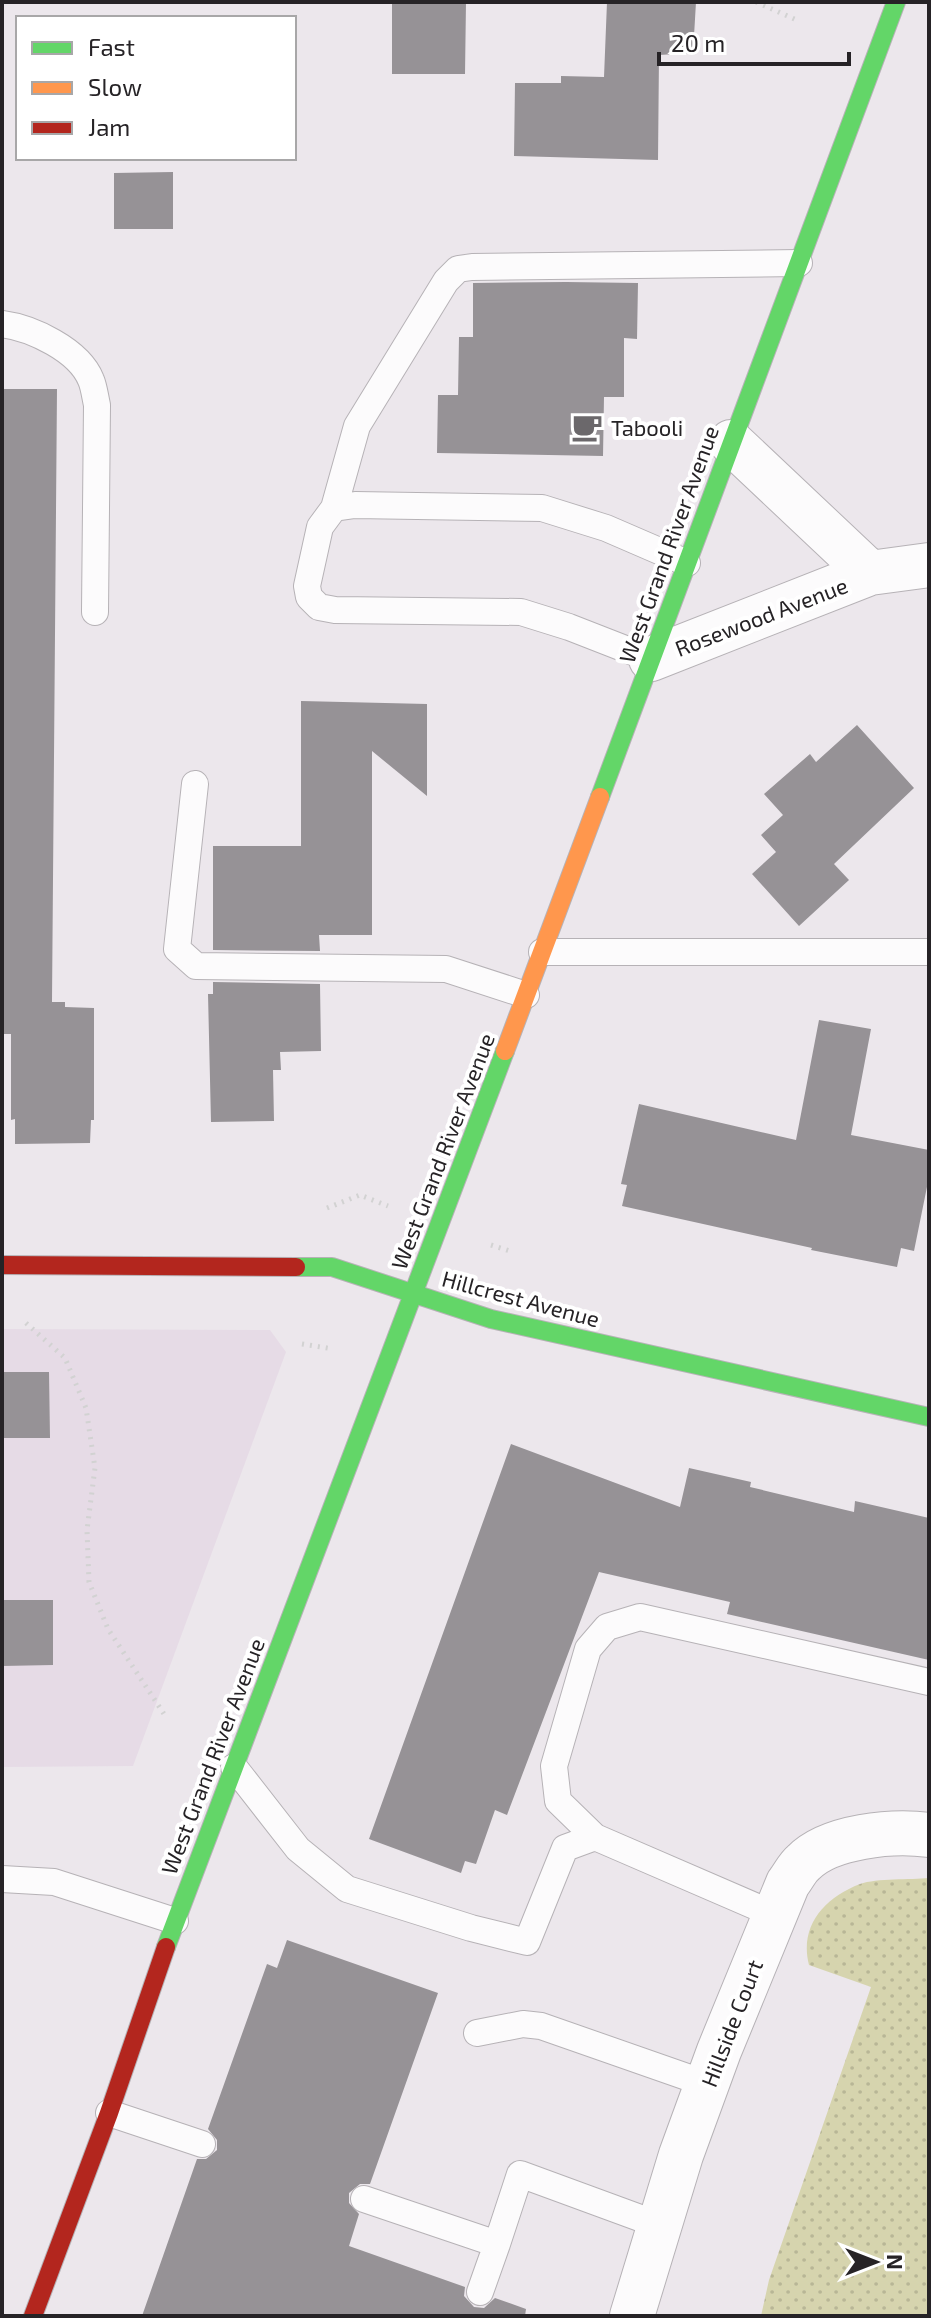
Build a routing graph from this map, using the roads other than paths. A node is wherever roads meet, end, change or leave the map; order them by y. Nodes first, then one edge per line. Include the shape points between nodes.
1 (896, 2) edge
2 (799, 263) junction
3 (2, 324) edge
4 (731, 442) junction
5 (334, 508) junction
6 (687, 563) junction
7 (929, 565) edge
8 (870, 573) junction
9 (95, 612) dead end
10 (651, 659) junction
11 (195, 784) dead end
12 (542, 952) junction
13 (929, 952) edge
14 (526, 995) junction
15 (2, 1265) edge
16 (414, 1294) junction
17 (929, 1417) edge
18 (929, 1682) edge
19 (234, 1767) junction
20 (929, 1835) edge
21 (595, 1837) junction
22 (2, 1879) edge
23 (773, 1914) junction
24 (175, 1921) junction
25 (477, 2033) dead end
26 (707, 2084) junction
27 (109, 2113) junction
28 (202, 2144) dead end
29 (364, 2199) dead end
30 (659, 2225) junction
31 (497, 2244) junction
32 (480, 2292) dead end
33 (33, 2316) edge
34 (632, 2316) edge

1 - 2 main road, West Grand River Avenue
2 - 4 main road, West Grand River Avenue
2 - 5 lane via 458,269 357,426
3 - 9 lane via 65,347 90,377 97,405
4 - 6 main road, West Grand River Avenue
4 - 8 street, Rosewood Avenue
5 - 6 lane via 542,508
5 - 10 lane via 320,527 307,586 319,607 521,612
6 - 10 main road, West Grand River Avenue
7 - 8 street, Rosewood Avenue
8 - 10 street, Rosewood Avenue
10 - 12 main road, West Grand River Avenue
11 - 14 lane via 177,949 196,966 446,969
12 - 13 lane
12 - 14 main road, West Grand River Avenue
14 - 16 main road, West Grand River Avenue
15 - 16 main road, Hillcrest Avenue via 332,1267
16 - 17 main road, Hillcrest Avenue via 491,1319
16 - 19 main road, West Grand River Avenue
18 - 21 lane via 640,1617 607,1627 588,1649 554,1766 558,1801
19 - 21 lane via 298,1849 347,1889 527,1942 565,1848
19 - 24 main road, West Grand River Avenue
20 - 23 street, Hillside Court via 834,1843 804,1861
21 - 23 lane
22 - 24 lane via 54,1882
23 - 26 street, Hillside Court
24 - 27 main road, West Grand River Avenue
25 - 26 lane via 541,2026
26 - 30 street, Hillside Court
27 - 28 lane
27 - 33 main road, West Grand River Avenue
29 - 31 lane
30 - 31 lane via 520,2174
30 - 34 street, Hillside Court
31 - 32 lane

